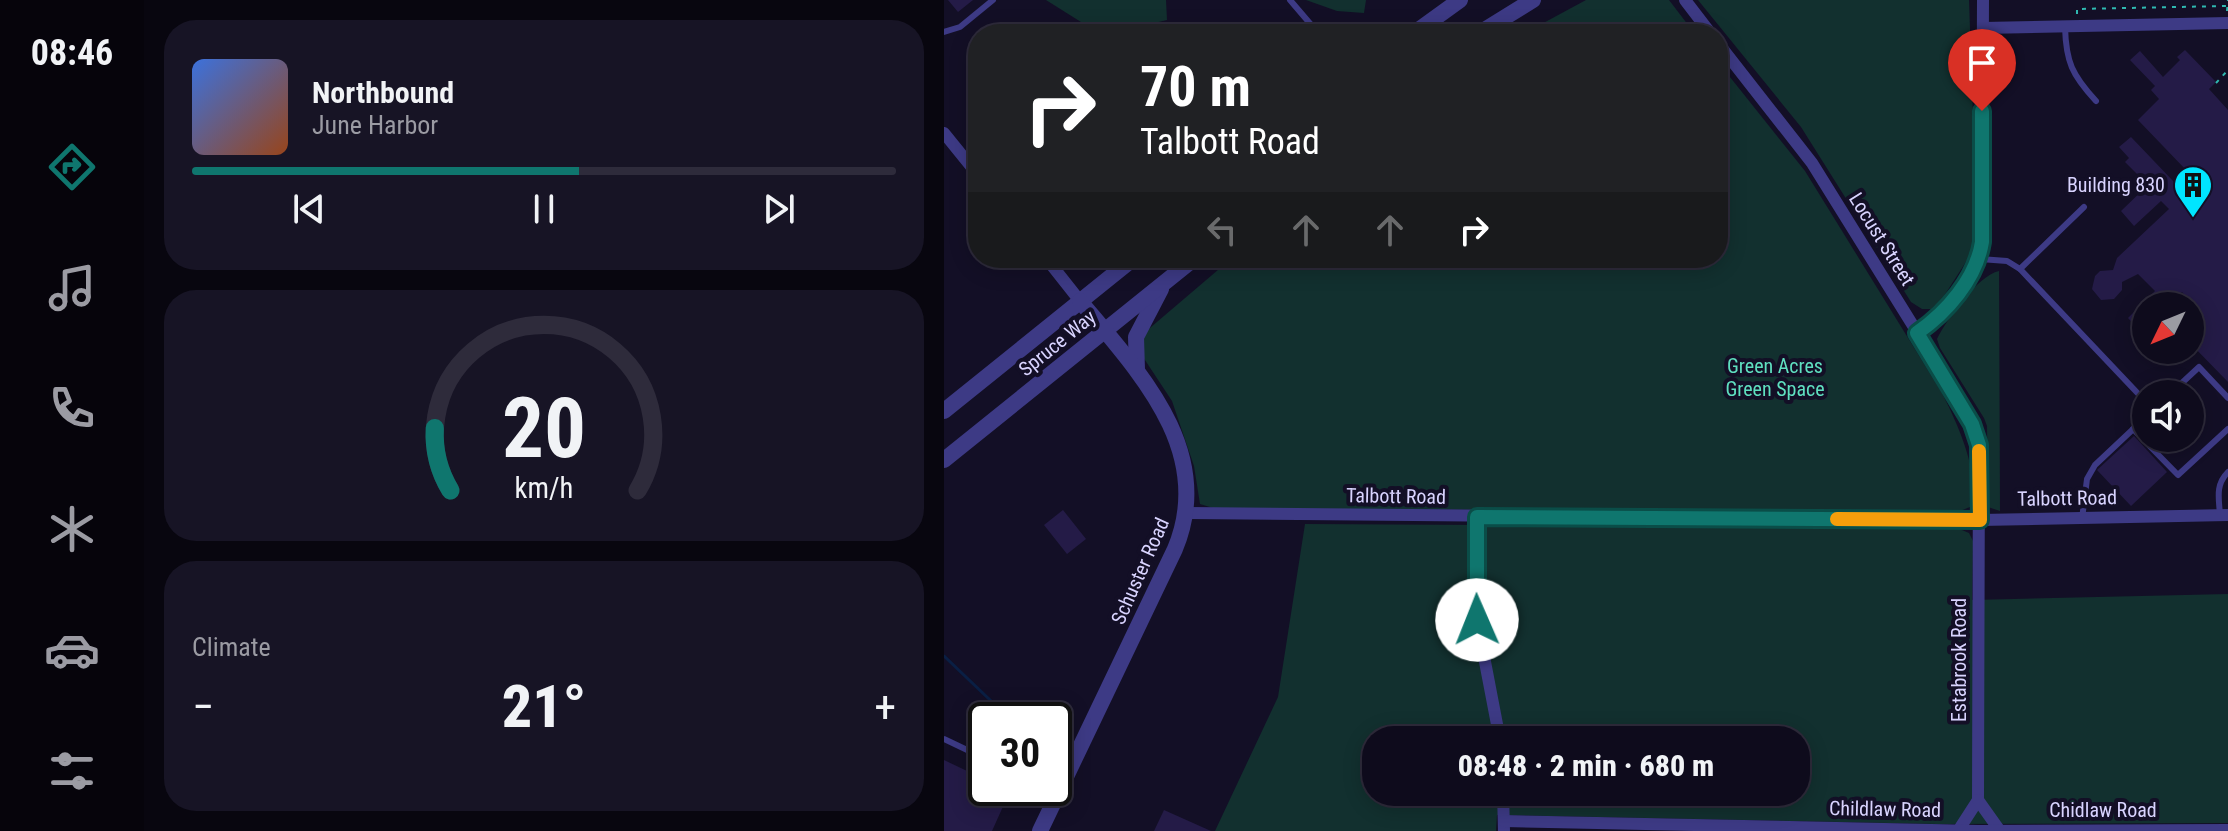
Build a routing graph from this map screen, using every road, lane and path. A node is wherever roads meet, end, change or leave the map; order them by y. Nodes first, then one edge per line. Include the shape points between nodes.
1 (993, 0) edge
2 (1290, 0) edge
3 (1460, 0) edge
4 (1533, 0) edge
5 (1685, 0) edge
6 (1983, 0) edge
7 (2228, 0) edge
8 (2227, 6) edge
9 (2227, 16) edge
10 (2071, 23) junction
11 (2228, 23) edge
12 (1310, 24) edge
13 (1427, 24) edge
14 (1494, 24) edge
15 (1703, 24) edge
16 (1983, 28) junction
17 (944, 32) edge
18 (1728, 56) edge
19 (2228, 70) edge
20 (2216, 83) dead end
21 (2096, 101) dead end
22 (944, 133) edge
23 (968, 163) edge
24 (2084, 207) dead end
25 (1980, 259) junction
26 (1054, 268) edge
27 (1121, 268) edge
28 (1182, 268) edge
29 (2020, 269) junction
30 (1165, 282) junction
31 (1080, 301) junction
32 (1105, 330) junction
33 (1917, 333) junction
34 (1137, 370) junction
35 (2185, 380) edge
36 (2132, 387) edge
37 (2228, 398) edge
38 (944, 411) edge
39 (2228, 429) edge
40 (2132, 430) edge
41 (2204, 451) edge
42 (2156, 452) edge
43 (2203, 452) edge
44 (944, 460) edge
45 (2228, 472) edge
46 (1187, 513) junction
47 (2224, 515) edge
48 (1477, 517) junction
49 (2082, 519) junction
50 (1980, 520) junction
51 (1497, 726) edge
52 (944, 739) edge
53 (968, 750) edge
54 (1072, 752) edge
55 (1978, 800) junction
56 (1048, 806) edge
57 (1503, 806) edge
58 (1504, 826) edge
59 (1694, 828) edge
60 (1820, 830) edge
61 (2228, 830) edge
62 (1040, 831) edge
63 (1958, 831) edge
64 (1978, 831) edge
65 (2000, 831) edge
66 (2139, 831) edge

1 - 17 lane via 960,27
2 - 12 lane
3 - 13 street
4 - 14 street
5 - 15 street
6 - 16 street
7 - 8 path
8 - 9 path
8 - 10 path via 2077,9
10 - 11 street
10 - 16 street
10 - 21 lane via 2066,53 2072,71
16 - 25 street
18 - 33 street, Locust Street via 1812,163
19 - 20 path
22 - 23 street
24 - 29 lane
25 - 29 lane via 2007,261
25 - 33 street via 1936,319
26 - 31 street
27 - 31 street, Spruce Way
28 - 30 street, Spruce Way
29 - 36 lane
30 - 32 street, Spruce Way
30 - 34 street via 1136,337
31 - 32 street, Schuster Road
31 - 38 street, Spruce Way
32 - 34 street, Schuster Road
32 - 44 street, Spruce Way
33 - 50 street, Locust Street via 1972,424 1979,445
34 - 46 street, Schuster Road via 1181,449
35 - 37 lane via 2199,367
39 - 41 lane
40 - 49 lane via 2087,479
42 - 43 lane via 2178,475
45 - 47 lane via 2218,490
46 - 48 street, Talbott Road
46 - 54 street, Schuster Road via 1175,549
47 - 49 street, Talbott Road
48 - 50 street, Talbott Road
48 - 51 street via 1477,620
49 - 50 street, Talbott Road
50 - 55 street, Estabrook Road
52 - 53 lane
55 - 63 street
55 - 65 street
56 - 62 street, Schuster Road
57 - 58 street
58 - 59 street, Childlaw Road
59 - 60 street, Childlaw Road
60 - 63 street, Childlaw Road
61 - 66 street, Chidlaw Road
63 - 64 street, Childlaw Road
64 - 65 street, Chidlaw Road
65 - 66 street, Chidlaw Road

